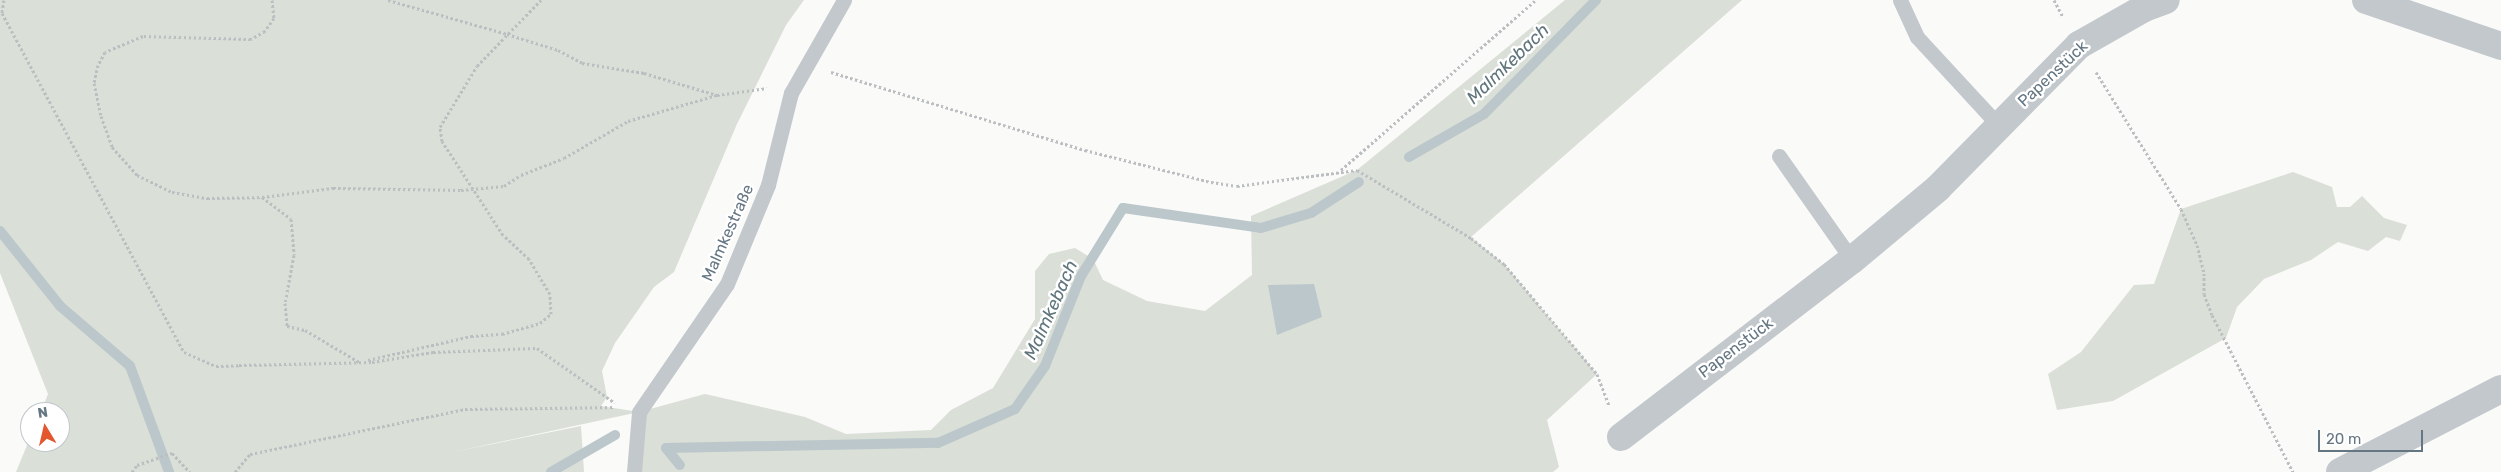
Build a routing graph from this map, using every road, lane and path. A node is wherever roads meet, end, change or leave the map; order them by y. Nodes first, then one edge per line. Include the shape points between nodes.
1 (4, 0) edge
2 (272, 0) edge
3 (388, 0) edge
4 (541, 0) edge
5 (844, 0) edge
6 (1536, 0) edge
7 (1900, 0) edge
8 (2054, 0) edge
9 (2166, 0) edge
10 (2381, 3) edge
11 (507, 34) junction
12 (2079, 45) junction
13 (2501, 46) edge
14 (805, 64) junction
15 (791, 93) junction
16 (716, 95) junction
17 (1999, 126) junction
18 (1779, 156) dead end
19 (1341, 170) junction
20 (475, 188) junction
21 (262, 197) junction
22 (1852, 260) junction
23 (360, 362) junction
24 (2501, 389) edge
25 (1621, 437) joint
26 (132, 472) edge
27 (190, 472) edge
28 (235, 472) edge
29 (634, 472) edge
30 (2293, 472) edge
31 (2340, 472) edge

1 - 23 path via 2,13 184,352 216,366
2 - 21 path via 274,18 266,30 251,39 178,36 129,40 105,52 94,83 112,147 137,175 172,192 208,198
3 - 11 path
4 - 11 path
5 - 14 lane, Malmkestraße
6 - 19 path
7 - 17 lane via 1917,37
8 - 12 path
9 - 12 street, Papenstück via 2144,8
10 - 13 street
11 - 16 path via 558,50 582,63 644,73
11 - 20 path via 477,66 440,127 442,141
12 - 17 street, Papenstück
12 - 30 path via 2181,209 2197,245 2204,273 2204,294 2212,315
14 - 15 lane, Malmkestraße
14 - 19 path via 1085,150 1211,182 1237,186
15 - 16 path via 763,87
15 - 29 lane, Malmkestraße via 768,185 727,284 639,412
16 - 20 path via 628,121 564,158 522,174 504,186
17 - 22 street, Papenstück via 1938,188
18 - 22 lane
19 - 25 path via 1358,170 1396,190 1428,214 1471,238 1504,264 1597,374
20 - 21 path via 333,188
20 - 23 path via 503,235 528,259 550,294 551,314 540,323 502,334 471,336
21 - 23 path via 291,219 294,255 285,303 287,326 305,330
22 - 25 street, Papenstück
23 - 28 path via 433,352 537,348 621,407 465,409 250,454
24 - 31 street
26 - 27 path via 136,465 172,453

